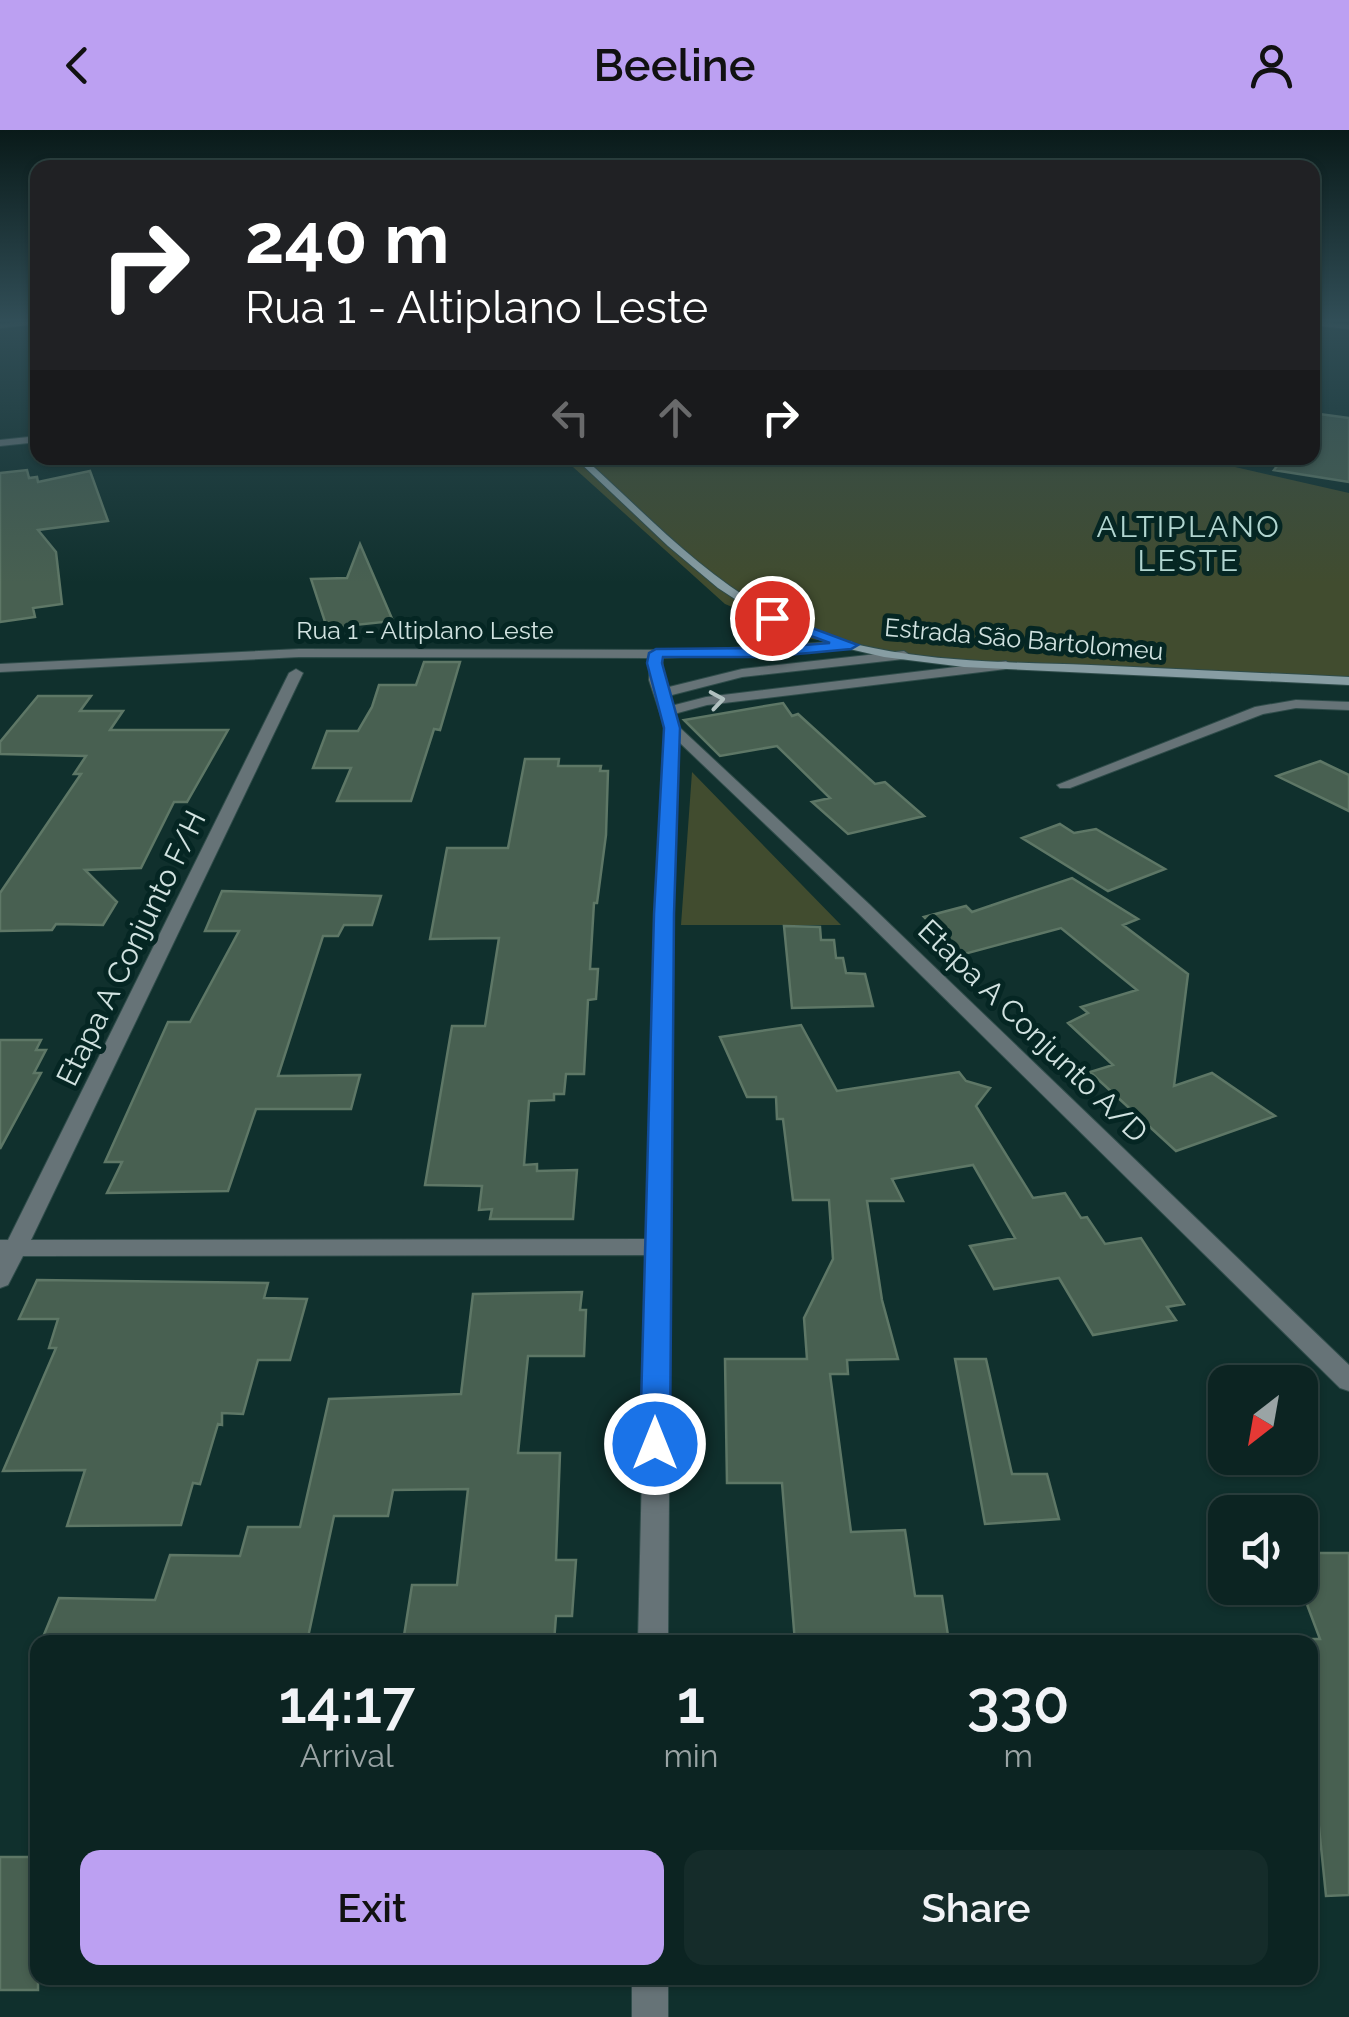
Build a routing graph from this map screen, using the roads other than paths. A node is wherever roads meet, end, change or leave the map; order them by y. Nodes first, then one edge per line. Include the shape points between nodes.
1 (30, 439) edge
2 (0, 443) edge
3 (587, 465) edge
4 (851, 645) junction
5 (656, 653) junction
6 (911, 656) junction
7 (1006, 665) junction
8 (818, 666) junction
9 (0, 668) edge
10 (296, 673) dead end
11 (919, 674) junction
12 (1349, 682) edge
13 (833, 686) junction
14 (665, 703) junction
15 (1349, 706) edge
16 (1065, 785) dead end
17 (657, 1246) junction
18 (8, 1247) edge
19 (0, 1279) edge
20 (1349, 1381) edge
21 (653, 1635) edge
22 (650, 1985) edge
23 (650, 2017) edge

1 - 2 street
3 - 4 street, Estrada São Bartolomeu via 737,597 791,626
4 - 5 street, Rua 1 - Altiplano Leste
4 - 6 street, Estrada São Bartolomeu
5 - 9 street, Rua 1 - Altiplano Leste via 299,653
5 - 14 street
6 - 7 street, Estrada São Bartolomeu
6 - 8 street
6 - 11 street
7 - 11 street
7 - 12 street, Estrada São Bartolomeu
8 - 13 street
8 - 14 street via 742,673
10 - 18 street, Etapa A Conjunto F/H
11 - 13 street
14 -> 13 street
14 - 17 street
14 - 20 street, Etapa A Conjunto A/D via 864,908
15 - 16 street via 1260,710
17 - 18 street
17 - 21 street
18 - 19 street, Etapa A Conjunto F/H
22 - 23 street

